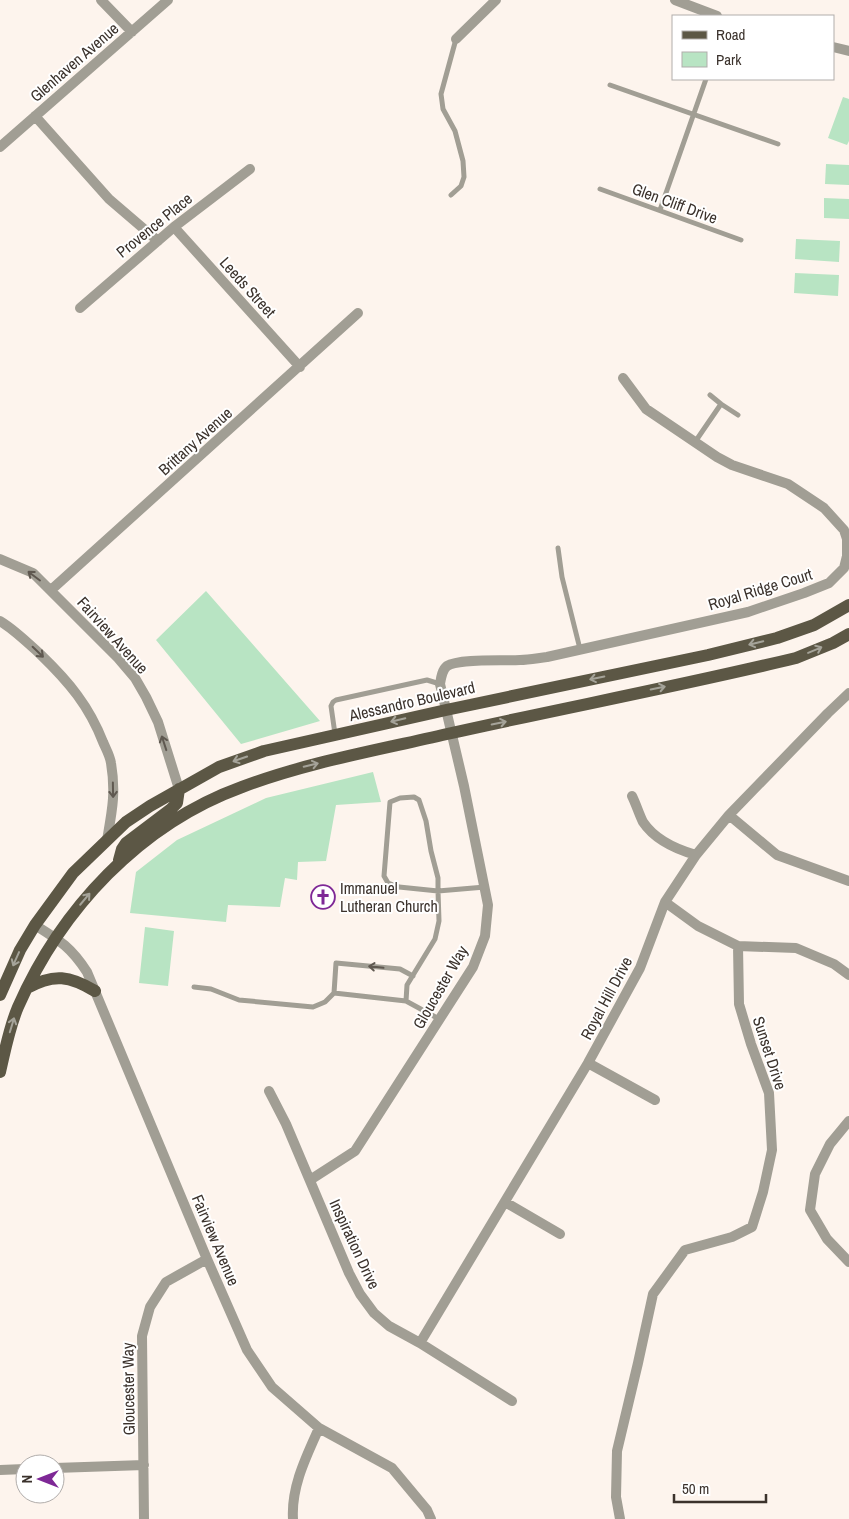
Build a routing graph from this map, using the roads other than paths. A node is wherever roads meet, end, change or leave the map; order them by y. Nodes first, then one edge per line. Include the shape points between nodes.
1 (101, 0) edge
2 (168, 0) edge
3 (496, 0) edge
4 (675, 0) edge
5 (713, 15) edge
6 (132, 32) junction
7 (456, 39) joint
8 (834, 47) edge
9 (849, 51) edge
10 (706, 80) edge
11 (610, 85) dead end
12 (694, 114) junction
13 (36, 116) junction
14 (778, 144) dead end
15 (0, 147) edge
16 (250, 169) dead end
17 (600, 189) dead end
18 (451, 195) dead end
19 (660, 210) junction
20 (174, 227) junction
21 (742, 240) dead end
22 (158, 241) junction
23 (80, 308) dead end
24 (358, 313) dead end
25 (300, 366) junction
26 (623, 378) dead end
27 (710, 395) dead end
28 (722, 404) junction
29 (738, 415) dead end
30 (695, 442) junction
31 (558, 548) dead end
32 (0, 559) edge
33 (51, 590) junction
34 (849, 605) edge
35 (849, 616) edge
36 (828, 617) junction
37 (0, 621) edge
38 (849, 634) edge
39 (580, 649) junction
40 (440, 684) junction
41 (849, 693) edge
42 (446, 710) junction
43 (451, 733) junction
44 (336, 735) junction
45 (178, 789) junction
46 (632, 796) dead end
47 (729, 815) junction
48 (107, 840) junction
49 (696, 855) junction
50 (118, 863) junction
51 (849, 881) edge
52 (485, 888) junction
53 (438, 891) junction
54 (665, 902) junction
55 (35, 925) junction
56 (56, 938) junction
57 (738, 946) junction
58 (849, 974) edge
59 (413, 976) junction
60 (194, 987) dead end
61 (28, 988) junction
62 (95, 991) junction
63 (334, 993) junction
64 (0, 995) edge
65 (406, 1001) junction
66 (440, 1020) junction
67 (588, 1063) junction
68 (0, 1072) edge
69 (270, 1091) dead end
70 (655, 1100) dead end
71 (849, 1121) edge
72 (310, 1180) junction
73 (505, 1202) junction
74 (560, 1234) dead end
75 (207, 1259) junction
76 (849, 1262) edge
77 (420, 1343) junction
78 (512, 1401) dead end
79 (319, 1428) junction
80 (144, 1465) junction
81 (65, 1468) edge
82 (15, 1469) edge
83 (0, 1470) edge
84 (144, 1519) edge
85 (293, 1519) edge
86 (431, 1519) edge
87 (620, 1519) edge

1 - 6 street
2 - 6 street, Glenhaven Avenue
3 - 7 street
4 - 5 street
6 - 13 street, Glenhaven Avenue
7 - 18 lane via 441,94 443,109 463,161 461,186
8 - 9 street
10 - 12 lane
11 - 12 lane
12 - 14 lane
12 - 19 lane
13 - 15 street, Glenhaven Avenue
13 - 22 street via 109,200
16 - 20 street, Provence Place
17 - 19 lane, Glen Cliff Drive
19 - 21 lane, Glen Cliff Drive
20 - 22 street, Provence Place
20 - 25 street, Leeds Street
22 - 23 street, Provence Place
24 - 25 street, Brittany Avenue
25 - 33 street, Brittany Avenue
26 - 30 street, Royal Ridge Court via 646,409
27 - 28 lane
28 - 29 lane
28 - 30 lane
30 - 39 street, Royal Ridge Court via 732,465 788,484 824,508 844,530 847,539 844,568 829,583 748,612
31 - 39 lane
33 -> 32 street, Fairview Avenue via 33,573
45 -> 33 street, Fairview Avenue via 158,722 135,678
34 - 36 main road, Alessandro Boulevard
35 - 36 main road
36 -> 42 main road, Alessandro Boulevard via 778,638
37 -> 48 street via 22,636 60,673 96,723 111,761 114,788
43 -> 38 main road via 796,658
39 - 40 street, Royal Ridge Court via 531,659 457,663 447,666
40 - 42 street
40 - 44 lane via 427,680 336,700 332,706
41 - 47 street, Royal Hill Drive
42 - 43 street, Gloucester Way
42 -> 44 main road, Alessandro Boulevard
50 -> 43 main road via 165,825 240,787 289,771
43 - 52 street, Gloucester Way
44 -> 45 main road, Alessandro Boulevard via 239,759
45 - 48 main road, Alessandro Boulevard via 126,822
45 - 50 main road via 177,803 126,843
46 - 49 street via 644,822 658,838
47 - 49 street, Royal Hill Drive
47 - 51 street via 777,855
48 - 55 main road, Alessandro Boulevard via 73,872
49 - 54 street, Royal Hill Drive
56 -> 50 main road
52 - 53 lane
52 - 66 street, Gloucester Way via 488,905 485,936 473,967
53 - 53 lane via 438,878 419,800 414,797 390,802 384,876 388,883 399,888
53 - 59 lane via 439,921 435,939
54 - 57 street via 698,926
54 - 67 street, Royal Hill Drive via 640,968
55 - 56 street, Fairview Avenue
55 -> 64 main road, Alessandro Boulevard
56 - 61 main road
56 - 62 street, Fairview Avenue via 77,956
57 - 58 street via 796,948
57 - 87 street, Sunset Drive via 739,1004 769,1093 772,1150 752,1227 732,1237 686,1250 653,1294 617,1451 616,1497
59 -> 63 lane via 400,969 336,963
59 - 65 lane via 407,985
60 - 63 lane via 211,989 239,1000 313,1007 326,1002
61 - 62 main road via 58,977 75,980
68 -> 61 main road via 17,1009
62 - 75 street, Fairview Avenue
63 - 65 lane
65 - 66 lane
66 - 72 street, Gloucester Way via 355,1151
67 - 70 street
67 - 73 street, Royal Hill Drive
69 - 72 street, Inspiration Drive
71 - 76 street via 830,1144 815,1174 810,1210 827,1239
72 - 77 street, Inspiration Drive via 360,1294 374,1313
73 - 74 street
73 - 77 street, Royal Hill Drive
75 - 79 street, Fairview Avenue via 247,1350 272,1387
75 - 80 street, Gloucester Way via 166,1282 150,1306 142,1336
77 - 78 street, Inspiration Drive
79 - 85 street via 301,1467
79 - 86 street, Fairview Avenue via 392,1468
80 - 81 street
80 - 84 street, Gloucester Way
82 - 83 street

